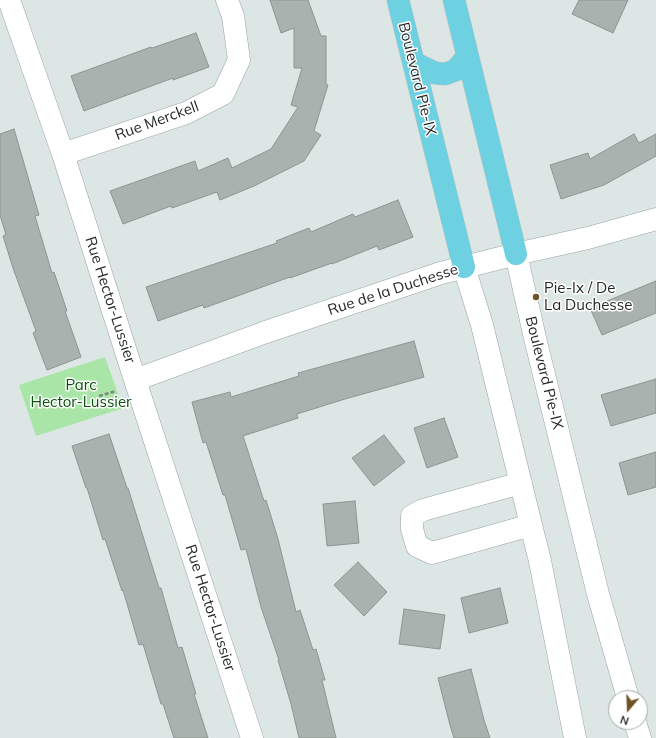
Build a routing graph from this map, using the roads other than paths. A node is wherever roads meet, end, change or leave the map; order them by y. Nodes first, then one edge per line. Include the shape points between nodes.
1 (9, 0) edge
2 (227, 0) edge
3 (398, 0) edge
4 (454, 0) edge
5 (467, 57) junction
6 (414, 63) junction
7 (63, 154) junction
8 (656, 219) edge
9 (516, 254) junction
10 (464, 267) junction
11 (127, 385) junction
12 (521, 483) junction
13 (531, 525) junction
14 (626, 690) edge
15 (252, 738) edge
16 (575, 738) edge

1 - 7 street, Rue Hector-Lussier
2 - 7 street, Rue Merckell via 239,60 223,94 186,113
3 - 6 highway, Boulevard Pie-IX
4 - 5 highway, Boulevard Pie-IX
5 - 6 highway via 456,70 445,74 435,73
5 - 9 highway, Boulevard Pie-IX
6 - 10 highway, Boulevard Pie-IX
7 - 11 street, Rue Hector-Lussier
8 - 9 street, Rue de la Duchesse
9 - 10 street, Rue de la Duchesse
9 - 14 street, Boulevard Pie-IX via 598,594
10 - 11 street, Rue de la Duchesse via 347,304
10 - 12 street, Boulevard Pie-IX via 482,325
11 - 15 street, Rue Hector-Lussier
12 - 13 street, Boulevard Pie-IX
12 - 13 street via 423,510 412,516 412,528 417,546 432,553
13 - 16 street, Boulevard Pie-IX

